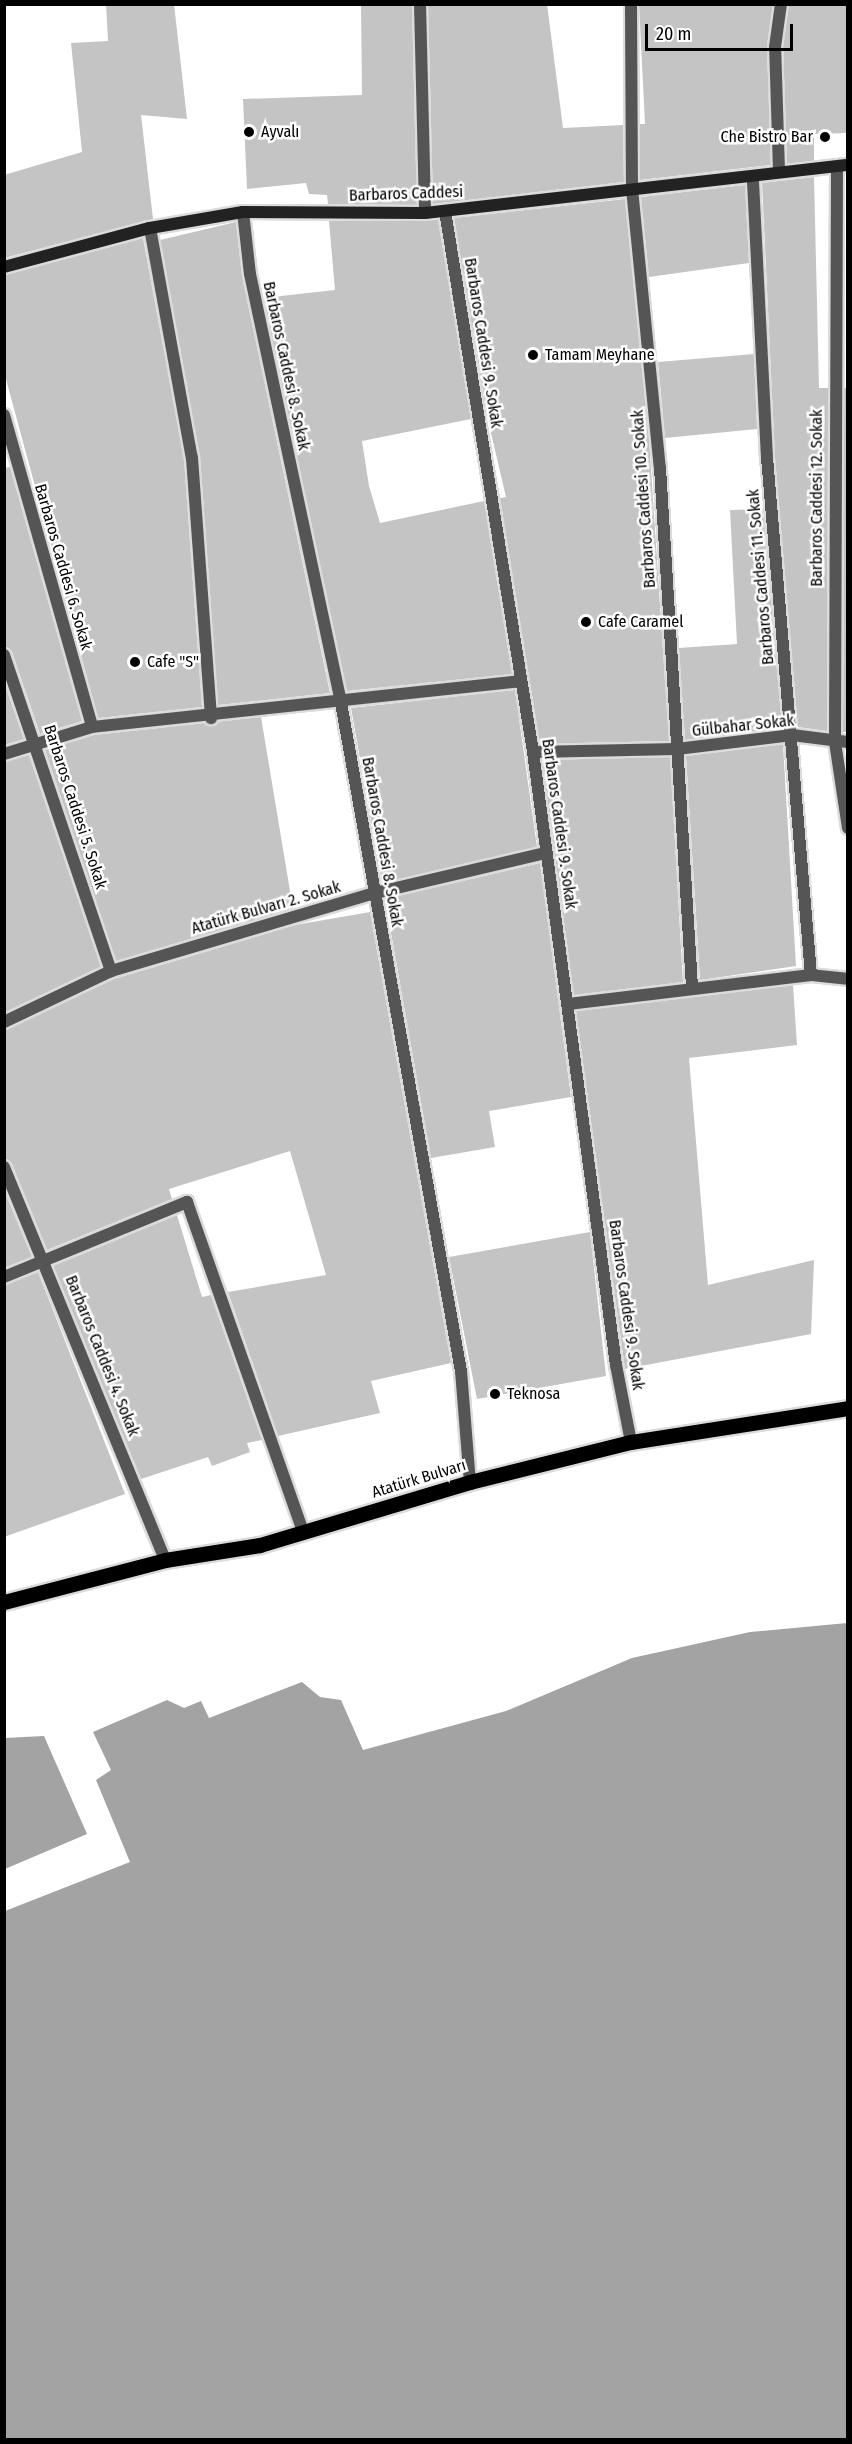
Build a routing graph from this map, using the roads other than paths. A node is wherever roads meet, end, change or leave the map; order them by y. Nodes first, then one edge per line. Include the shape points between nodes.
1 (420, 4) edge
2 (631, 4) edge
3 (781, 4) edge
4 (842, 166) edge
5 (779, 171) junction
6 (753, 177) junction
7 (632, 189) junction
8 (445, 211) junction
9 (243, 212) junction
10 (425, 213) junction
11 (150, 228) junction
12 (4, 267) edge
13 (4, 415) edge
14 (4, 655) edge
15 (521, 681) junction
16 (341, 703) junction
17 (211, 718) junction
18 (92, 727) junction
19 (792, 735) junction
20 (36, 740) junction
21 (841, 742) edge
22 (677, 749) junction
23 (532, 752) junction
24 (4, 754) edge
25 (848, 828) edge
26 (546, 853) junction
27 (375, 893) junction
28 (111, 971) junction
29 (811, 975) junction
30 (848, 979) edge
31 (692, 987) junction
32 (568, 1004) junction
33 (4, 1022) edge
34 (4, 1167) edge
35 (46, 1258) junction
36 (4, 1277) edge
37 (848, 1408) edge
38 (631, 1442) junction
39 (470, 1482) junction
40 (302, 1529) junction
41 (165, 1560) junction
42 (4, 1602) edge

1 - 10 street
2 - 7 street, Barbaros Caddesi 10. Sokak
3 - 5 street via 775,47
4 - 5 street, Barbaros Caddesi
4 - 21 street, Barbaros Caddesi 12. Sokak
5 - 6 street, Barbaros Caddesi
6 - 7 street, Barbaros Caddesi
6 - 19 street, Barbaros Caddesi 11. Sokak via 767,458
7 - 8 street, Barbaros Caddesi
7 - 22 street, Barbaros Caddesi 10. Sokak via 660,468
8 - 10 street, Barbaros Caddesi
8 - 15 street, Barbaros Caddesi 9. Sokak
9 - 10 street, Barbaros Caddesi
9 - 11 street, Barbaros Caddesi
9 - 16 street, Barbaros Caddesi 8. Sokak via 250,274
11 - 12 street, Barbaros Caddesi
11 - 17 street via 192,458
13 - 18 street, Barbaros Caddesi 6. Sokak
14 - 20 street, Barbaros Caddesi 5. Sokak
15 - 16 street
15 - 23 street, Barbaros Caddesi 9. Sokak
16 - 17 street
16 - 27 street, Barbaros Caddesi 8. Sokak
17 - 18 street
18 - 20 street
19 - 21 street, Gülbahar Sokak
19 - 22 street, Gülbahar Sokak
19 - 29 street, Barbaros Caddesi 11. Sokak
20 - 24 street
20 - 28 street, Barbaros Caddesi 5. Sokak
21 - 25 street, Barbaros Caddesi 12. Sokak
22 - 23 street, Gülbahar Sokak
22 - 31 street, Barbaros Caddesi 10. Sokak
23 - 26 street, Barbaros Caddesi 9. Sokak
26 - 27 street, Atatürk Bulvarı 2. Sokak
26 - 32 street, Barbaros Caddesi 9. Sokak
27 - 28 street, Atatürk Bulvarı 2. Sokak
27 - 39 street, Barbaros Caddesi 8. Sokak via 461,1371
28 - 33 street, Atatürk Bulvarı 2. Sokak
29 - 30 street
29 - 31 street
31 - 32 street
32 - 38 street, Barbaros Caddesi 9. Sokak
34 - 35 street, Barbaros Caddesi 4. Sokak
35 - 36 street
35 - 40 street via 187,1202
35 - 41 street, Barbaros Caddesi 4. Sokak
37 - 38 main road, Atatürk Bulvarı
38 - 39 main road, Atatürk Bulvarı
39 - 40 main road, Atatürk Bulvarı
40 - 41 main road, Atatürk Bulvarı via 261,1545
41 - 42 main road, Atatürk Bulvarı

